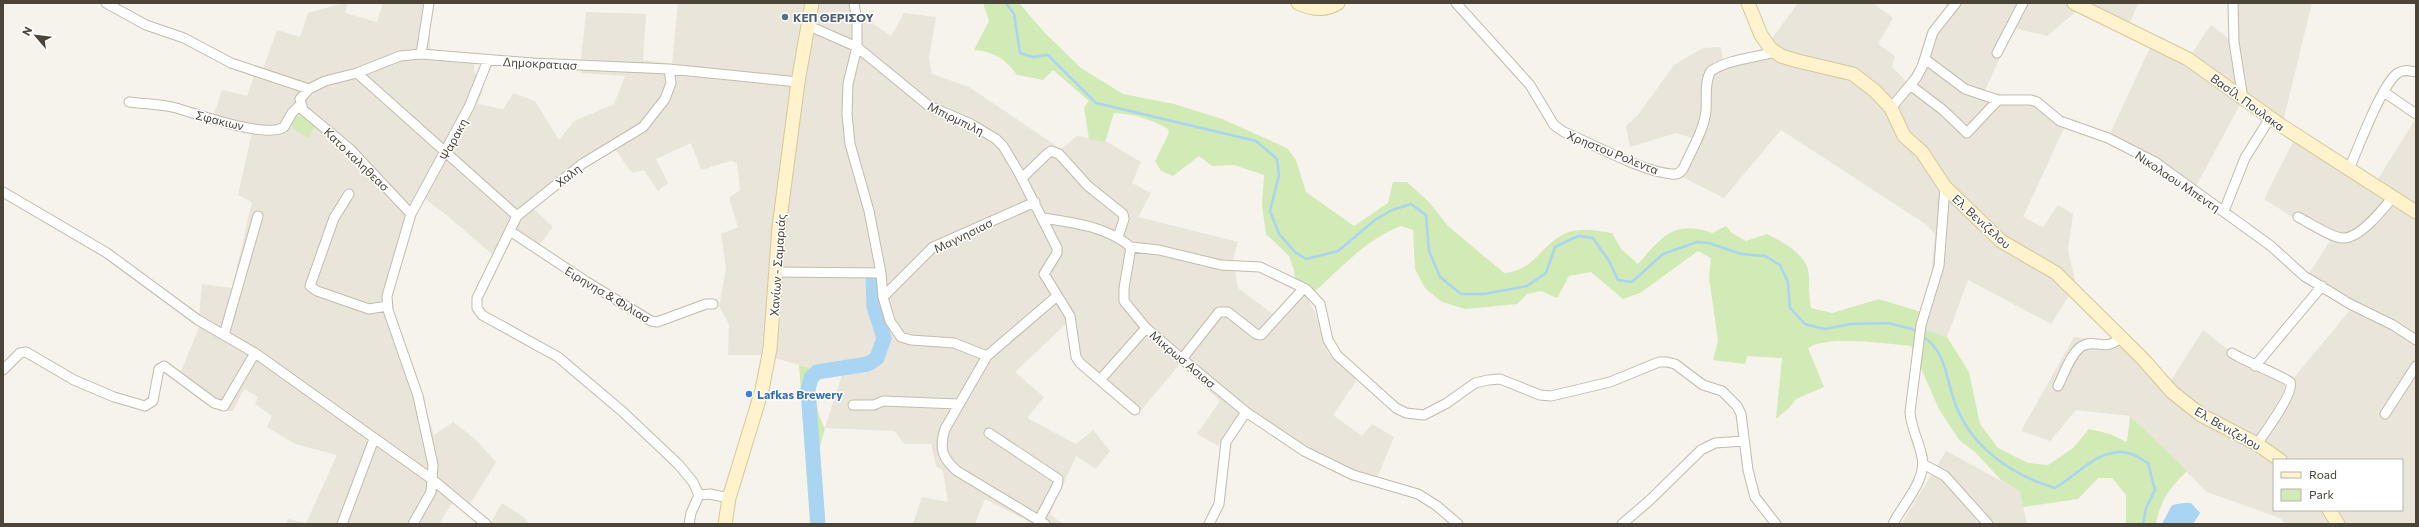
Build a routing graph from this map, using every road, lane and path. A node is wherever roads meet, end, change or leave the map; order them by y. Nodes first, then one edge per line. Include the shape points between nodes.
1 (106, 3) edge
2 (429, 3) edge
3 (812, 3) edge
4 (854, 3) edge
5 (1298, 3) edge
6 (1338, 3) edge
7 (1456, 3) edge
8 (1748, 3) edge
9 (1956, 3) edge
10 (2023, 3) edge
11 (2233, 3) edge
12 (2081, 4) edge
13 (807, 25) junction
14 (857, 47) junction
15 (1775, 52) junction
16 (1997, 53) dead end
17 (421, 54) junction
18 (488, 60) junction
19 (1925, 60) junction
20 (669, 69) junction
21 (2416, 72) edge
22 (357, 73) junction
23 (798, 82) junction
24 (1910, 85) junction
25 (309, 89) junction
26 (2384, 92) junction
27 (2243, 99) junction
28 (1998, 100) junction
29 (129, 102) dead end
30 (301, 106) junction
31 (1892, 108) junction
32 (2416, 114) edge
33 (2270, 118) junction
34 (445, 153) junction
35 (2349, 169) junction
36 (1022, 178) junction
37 (1945, 187) junction
38 (3, 192) edge
39 (349, 194) dead end
40 (2393, 197) junction
41 (1035, 202) junction
42 (2224, 211) junction
43 (2416, 212) edge
44 (411, 214) junction
45 (258, 216) dead end
46 (517, 216) junction
47 (2298, 217) dead end
48 (1042, 218) junction
49 (510, 231) junction
50 (1118, 237) junction
51 (1131, 247) junction
52 (776, 272) junction
53 (881, 273) junction
54 (2322, 286) junction
55 (1304, 288) junction
56 (1057, 296) junction
57 (883, 297) junction
58 (713, 304) dead end
59 (387, 306) junction
60 (1146, 328) junction
61 (224, 335) junction
62 (2120, 337) junction
63 (2416, 340) edge
64 (256, 353) junction
65 (2232, 353) dead end
66 (987, 356) junction
67 (1182, 359) junction
68 (2254, 366) junction
69 (2416, 366) edge
70 (3, 370) edge
71 (1100, 380) junction
72 (2058, 386) dead end
73 (958, 404) junction
74 (853, 405) dead end
75 (1135, 410) dead end
76 (1246, 412) junction
77 (2385, 414) dead end
78 (989, 433) dead end
79 (374, 439) junction
80 (1744, 441) junction
81 (2257, 444) junction
82 (2279, 459) edge
83 (1923, 464) junction
84 (433, 480) junction
85 (699, 495) junction
86 (729, 498) junction
87 (2330, 511) edge
88 (1042, 522) edge
89 (342, 524) edge
90 (413, 524) edge
91 (486, 524) edge
92 (689, 524) edge
93 (725, 524) edge
94 (1209, 524) edge
95 (1458, 524) edge
96 (1622, 524) edge
97 (1776, 524) edge
98 (1893, 524) edge
99 (1988, 524) edge
100 (2338, 524) edge

1 - 25 street via 146,25 184,38 231,63
2 - 17 street
3 - 13 main road, Χανίων - Σαμαριάς
4 - 14 street via 858,22
5 - 6 main road via 1316,9
7 - 15 street, Χρηστου Ρολεντα via 1530,85 1554,125 1564,132 1651,170 1673,175 1683,169 1706,113 1708,78 1711,70 1732,62
8 - 15 main road, Ελ. Βενιζελου via 1761,35
9 - 19 street via 1933,32
10 - 16 street
11 - 27 street via 2234,42
12 - 27 main road, Βασίλ. Πουλακα via 2188,59
13 - 14 street, Μπιρμπιλη
13 - 23 main road, Χανίων - Σαμαριάς
14 - 36 street, Μπιρμπιλη via 929,106 971,124 996,139
14 - 53 street via 848,84 849,137 869,211
15 - 31 main road, Ελ. Βενιζελου via 1798,61 1853,74
17 - 18 street, Δημοκρατιασ
17 - 22 street, Δημοκρατιασ via 400,56
18 - 20 street, Δημοκρατιασ
18 - 34 street, Ψαρακη via 469,107
19 - 24 street
19 - 28 street, Νικολαου Μπεντη via 1965,89
20 - 23 street, Δημοκρατιασ
20 - 46 street, Χαλη via 671,83 665,99 643,127 582,164
21 - 26 street via 2407,70 2396,74
22 - 25 street, Δημοκρατιασ via 325,81
22 - 34 street
23 - 52 main road, Χανίων - Σαμαριάς via 779,227
24 - 28 street via 1943,110 1967,133
24 - 31 street
25 - 30 street via 302,95
26 - 32 street
26 - 35 street
27 - 33 main road, Βασίλ. Πουλακα
28 - 42 street, Νικολαου Μπεντη via 2037,102 2060,121 2108,138 2155,162
29 - 30 street, Σφακιων via 176,108 214,120 272,131 284,127 292,113
30 - 44 street, Κατο καληθεασ via 351,150
31 - 37 main road, Ελ. Βενιζελου via 1904,136 1922,152
33 - 35 main road, Βασίλ. Πουλακα
33 - 42 street via 2245,158
34 - 44 street, Ψαρακη
34 - 46 street
35 - 40 main road, Βασίλ. Πουλακα
36 - 41 street, Μπιρμπιλη
36 - 50 street via 1051,151 1059,154 1088,186 1123,214 1124,219
37 - 62 main road, Ελ. Βενιζελου via 2001,241 2056,272
37 - 83 street via 1938,266 1921,325 1910,412
38 - 61 street via 107,253 198,320
39 - 59 street via 334,218 310,286 316,291 369,309
40 - 43 main road, Βασίλ. Πουλακα
40 - 47 street via 2374,220 2357,234 2346,238 2338,237
41 - 48 street, Μπιρμπιλη
41 - 57 street, Μαγνησιασ via 934,247
42 - 54 street, Νικολαου Μπεντη via 2271,246 2304,276
44 - 59 street, Ψαρακη via 394,267
45 - 61 street
46 - 49 street, Χαλη
48 - 50 street via 1084,224
48 - 56 street, Μπιρμπιλη via 1057,248 1057,253 1044,274
49 - 58 street, Ειρηνησ & Φιλιασ via 587,282 651,320 657,322 706,304
49 - 85 street, Χαλη via 477,298 482,315 558,357 623,412 678,464 693,482
50 - 51 street
51 - 55 street via 1159,250 1221,264 1260,268
51 - 60 street, Μικρωσ Ασιασ via 1124,301
52 - 53 street
52 - 86 main road, Χανίων - Σαμαριάς via 770,349 762,390
53 - 57 street
54 - 63 street, Νικολαου Μπεντη
54 - 68 street
55 - 67 street via 1261,335 1256,334 1228,312 1219,312
55 - 80 street via 1314,295 1320,304 1328,340 1337,355 1396,408 1406,413 1424,415 1447,403 1475,383 1488,380 1500,379 1540,395 1551,396 1610,382 1659,362 1667,362 1675,364 1704,385 1718,389 1729,397 1741,414
56 - 66 street
56 - 71 street via 1070,316 1076,358
57 - 66 street via 890,321 901,337 954,343
59 - 84 street via 418,396 433,465
60 - 67 street, Μικρωσ Ασιασ
60 - 71 street
61 - 64 street
62 - 72 street via 2108,345 2090,344 2080,347
62 - 81 main road, Ελ. Βενιζελου via 2172,392 2202,415
64 - 70 street via 224,406 214,403 164,366 159,369 153,401 145,406 114,397 74,380 26,352 20,353
64 - 79 street
65 - 68 street
66 - 73 street
67 - 76 street, Μικρωσ Ασιασ
68 - 81 street via 2285,378 2292,386
69 - 77 street
71 - 75 street
73 - 74 street via 883,401 874,405
73 - 88 street via 942,439 946,462 987,490
76 - 94 street via 1226,442 1219,504
76 - 95 street, Μικρωσ Ασιασ via 1304,451 1336,468 1418,494
78 - 88 street via 1058,479 1058,486
79 - 84 street
79 - 89 street
80 - 96 street via 1715,443 1702,450
80 - 97 street via 1755,497
81 - 82 main road, Ελ. Βενιζελου
83 - 98 street via 1916,486
83 - 99 street via 1945,476
84 - 90 street via 429,497
84 - 91 street
85 - 86 street via 710,494
85 - 92 street
86 - 93 main road, Χανίων - Σαμαριάς
87 - 100 main road

